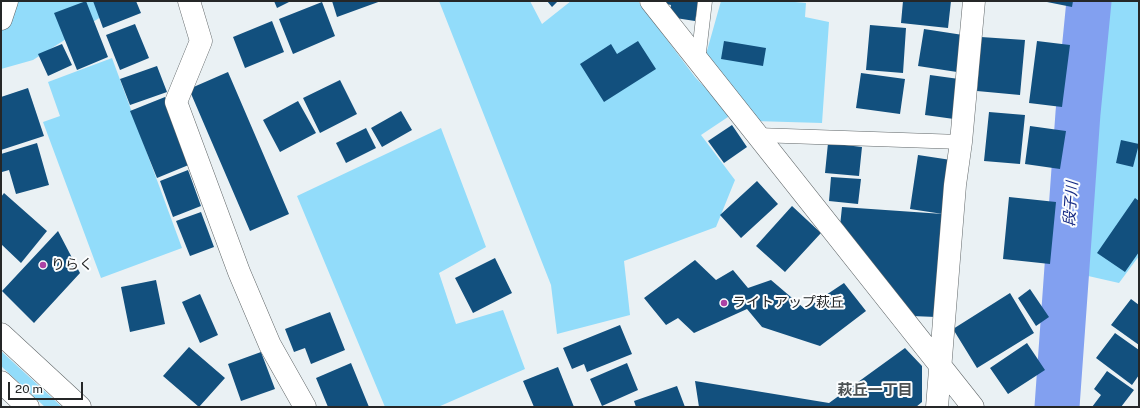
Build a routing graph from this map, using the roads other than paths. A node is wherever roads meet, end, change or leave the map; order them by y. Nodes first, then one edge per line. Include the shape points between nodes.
1 (8, 1) edge
2 (189, 1) edge
3 (651, 1) edge
4 (706, 1) edge
5 (974, 1) edge
6 (1, 19) edge
7 (698, 61) junction
8 (756, 135) junction
9 (961, 142) junction
10 (1, 334) edge
11 (941, 365) junction
12 (1, 382) edge
13 (28, 407) edge
14 (80, 407) edge
15 (305, 407) edge
16 (937, 407) edge
17 (973, 407) edge

1 - 6 street
2 - 15 street via 201,41 176,102 239,272 270,345
3 - 7 street
4 - 7 lane
5 - 9 street
7 - 8 street
8 - 9 lane
8 - 11 street
9 - 11 street via 955,185
10 - 14 street
11 - 16 street
11 - 17 street
12 - 13 street

